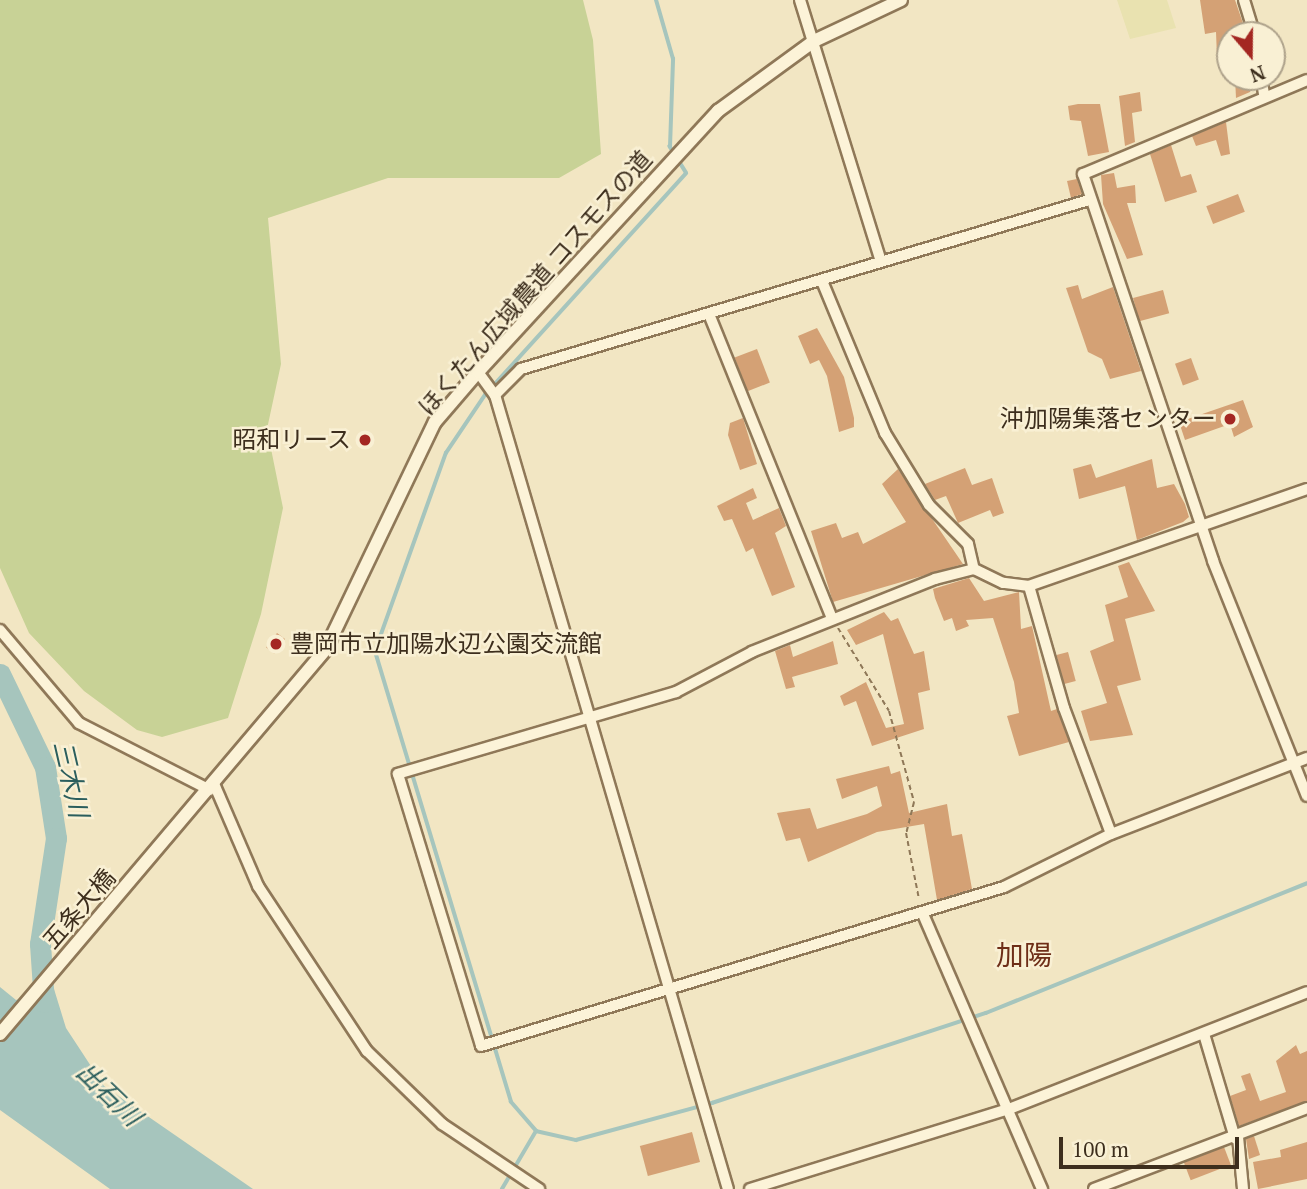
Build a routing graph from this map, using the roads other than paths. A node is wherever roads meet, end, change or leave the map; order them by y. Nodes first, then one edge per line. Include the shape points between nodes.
1 (800, 0) edge
2 (901, 0) edge
3 (1244, 0) edge
4 (1251, 21) edge
5 (814, 41) junction
6 (1307, 80) edge
7 (1263, 91) edge
8 (1264, 94) junction
9 (1089, 200) junction
10 (881, 262) junction
11 (822, 281) junction
12 (709, 314) junction
13 (478, 372) junction
14 (495, 395) junction
15 (1307, 489) edge
16 (1201, 526) junction
17 (974, 569) junction
18 (1029, 586) junction
19 (832, 619) junction
20 (0, 630) edge
21 (590, 716) junction
22 (1307, 758) edge
23 (1293, 763) junction
24 (213, 788) junction
25 (1307, 796) edge
26 (191, 812) joint
27 (1111, 834) junction
28 (923, 914) junction
29 (670, 989) junction
30 (1307, 992) edge
31 (0, 1034) edge
32 (1203, 1034) junction
33 (1307, 1108) edge
34 (1009, 1109) junction
35 (1236, 1138) junction
36 (539, 1189) edge
37 (728, 1189) edge
38 (750, 1189) edge
39 (1042, 1189) edge
40 (1094, 1189) edge
41 (1243, 1189) edge

1 - 5 street
2 - 5 street, ほくたん広域農道 コスモスの道
3 - 4 street
5 - 10 street
5 - 13 street, ほくたん広域農道 コスモスの道 via 718,111
6 - 8 street
7 - 8 street
8 - 9 street via 1087,169
9 - 10 street
9 - 16 street
10 - 11 street
11 - 12 street
11 - 17 street via 885,433 929,505 968,544
12 - 14 street via 521,369
12 - 19 street
13 - 14 street
13 - 24 street, ほくたん広域農道 コスモスの道 via 435,422 326,649
14 - 21 street
15 - 16 street
16 - 18 street
16 - 23 street
17 - 18 street via 1003,583
17 - 19 street
18 - 27 street via 1063,708
19 - 21 street via 676,692
20 - 24 street via 79,723
21 - 29 street
21 - 29 street via 398,774 481,1046
22 - 23 street
23 - 25 street
23 - 27 street
24 - 26 street, ほくたん広域農道 コスモスの道
24 - 36 street via 258,886 367,1051 443,1124
26 - 31 street, 五条大橋
27 - 28 street via 1004,887
28 - 29 street
28 - 34 street
29 - 37 street
30 - 32 street
32 - 34 street
32 - 35 street
33 - 35 street
34 - 38 street
34 - 39 street
35 - 40 street
35 - 41 street

